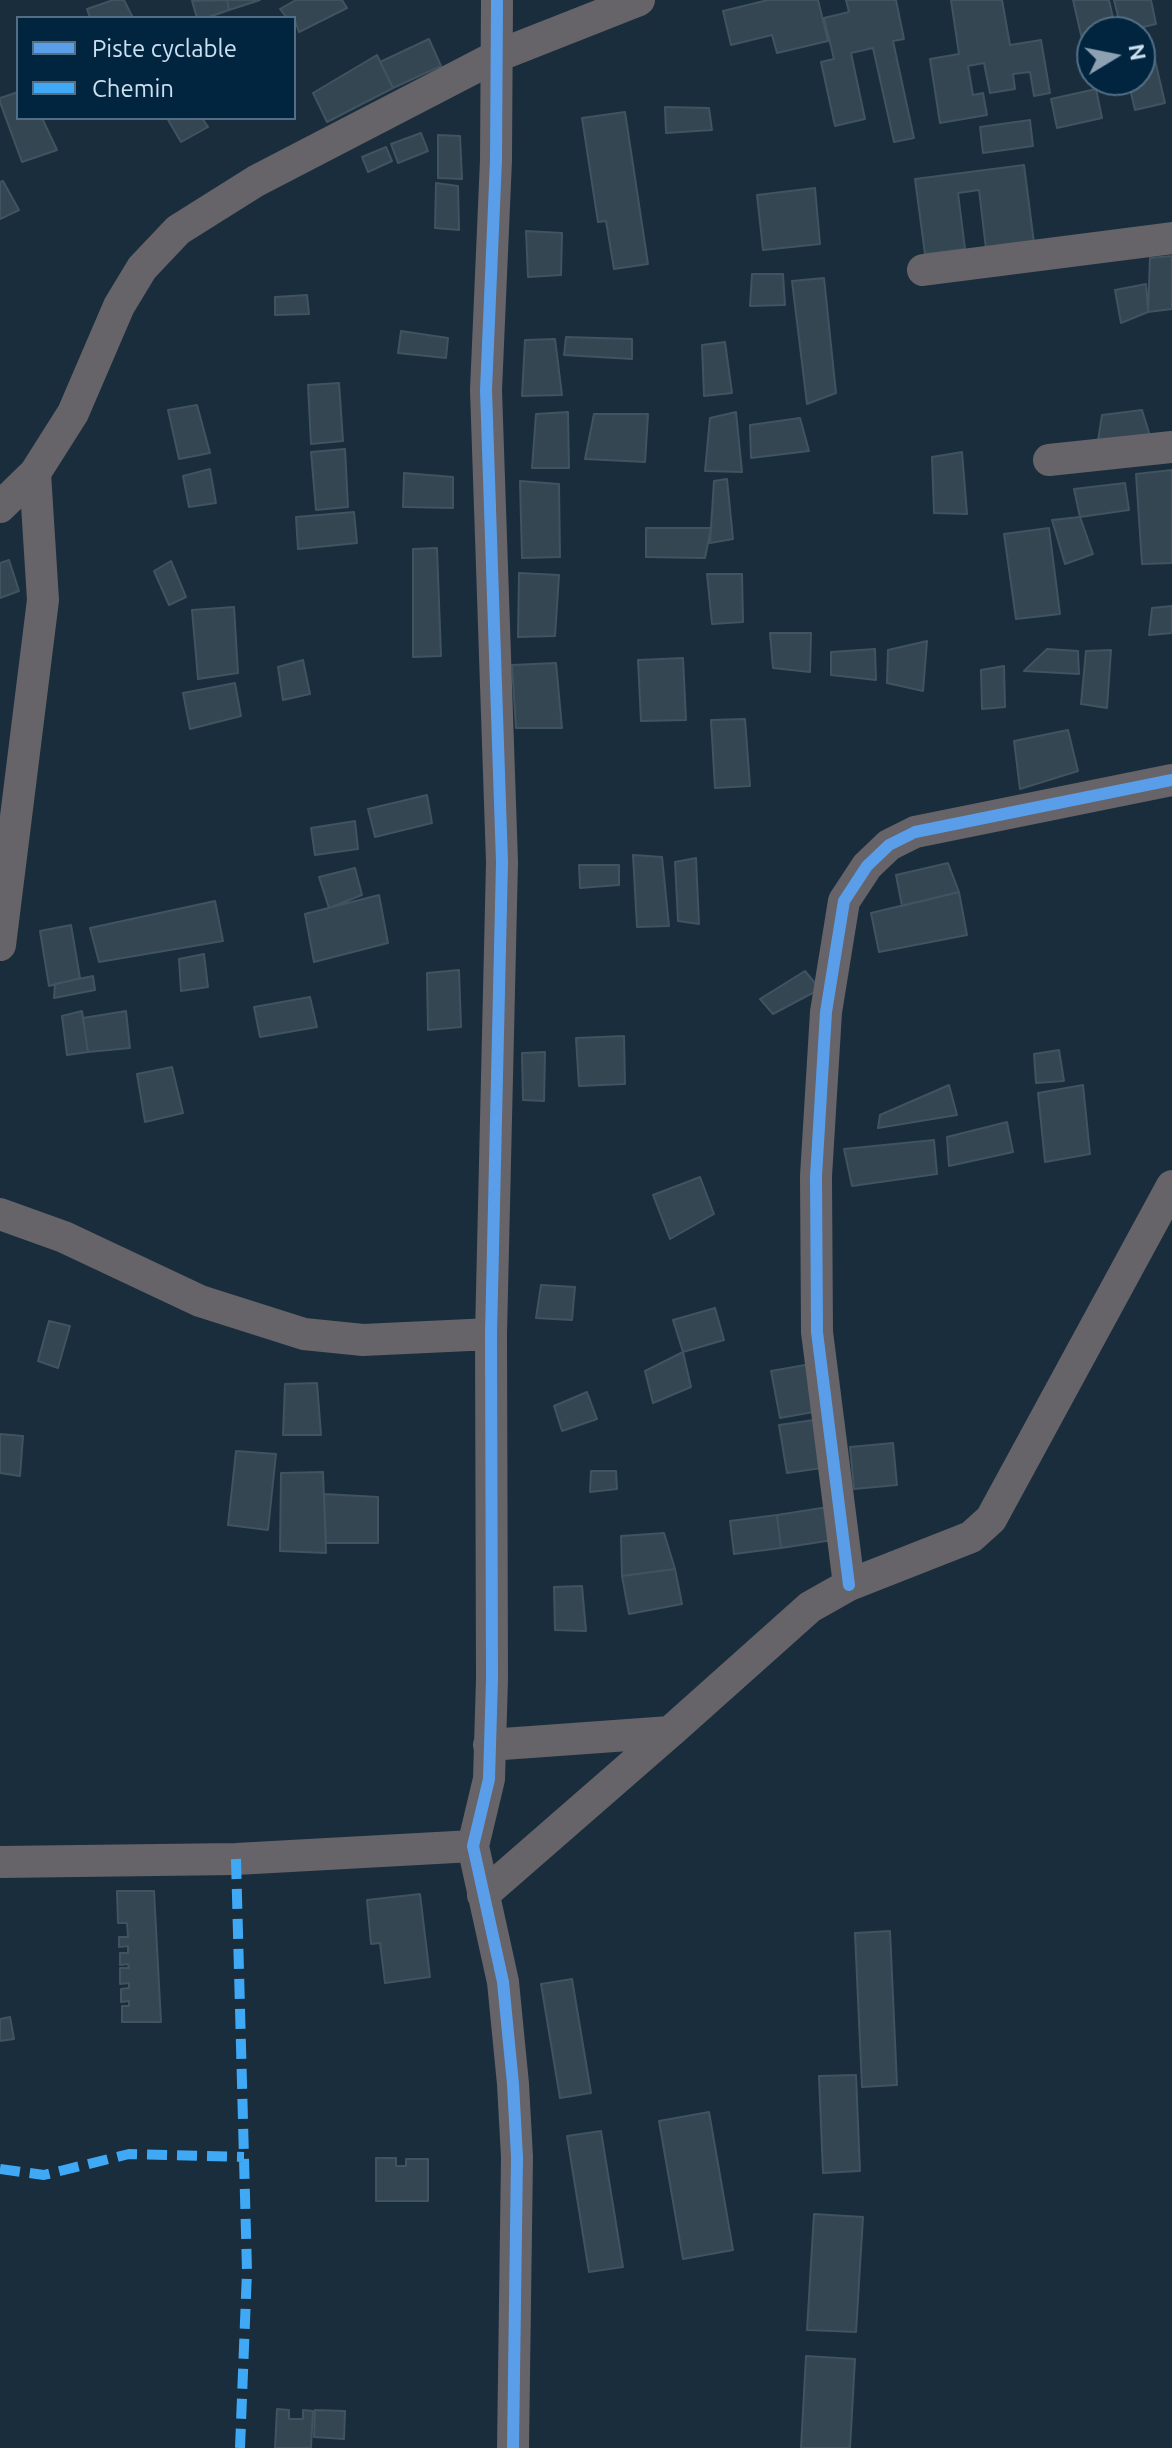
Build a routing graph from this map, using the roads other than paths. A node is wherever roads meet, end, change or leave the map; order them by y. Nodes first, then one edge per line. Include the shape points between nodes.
1 (497, 0) edge
2 (639, 0) edge
3 (497, 56) junction
4 (1172, 238) edge
5 (923, 270) dead end
6 (1172, 447) edge
7 (1049, 460) dead end
8 (35, 473) junction
9 (0, 507) edge
10 (1172, 780) edge
11 (0, 945) edge
12 (1172, 1186) edge
13 (0, 1214) edge
14 (491, 1334) junction
15 (849, 1585) junction
16 (670, 1732) junction
17 (489, 1745) junction
18 (473, 1846) junction
19 (0, 1862) edge
20 (483, 1895) junction
21 (513, 2448) edge

1 - 3 street
2 - 3 street
3 - 8 street via 256,181 178,230 142,268 119,306 73,413
3 - 14 street via 486,390 502,862
4 - 5 street
6 - 7 street
8 - 9 street
8 - 11 street via 43,600
10 - 15 street via 915,832 889,845 867,866 844,901 824,1042 816,1176 817,1317
12 - 15 street via 991,1519 971,1537
13 - 14 street via 64,1237 200,1301 304,1334 363,1340
14 - 17 street
15 - 16 street via 810,1607
16 - 17 street
16 - 20 street
17 - 18 street via 489,1779
18 - 19 street via 236,1859
18 - 20 street
20 - 21 street via 503,1982 517,2157

